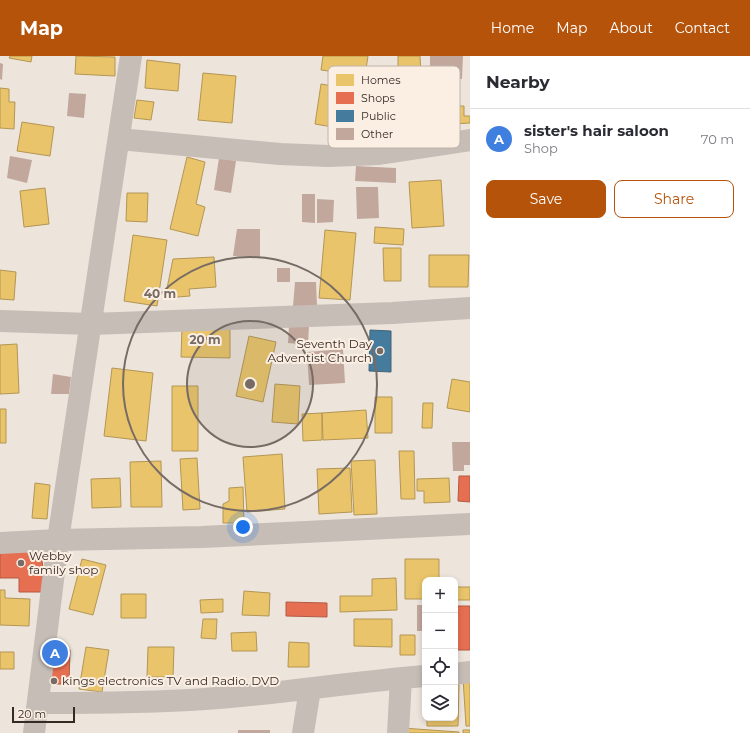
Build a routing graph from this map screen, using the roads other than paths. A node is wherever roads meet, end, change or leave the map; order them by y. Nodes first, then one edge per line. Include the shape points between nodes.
1 (131, 56) edge
2 (119, 139) junction
3 (470, 140) edge
4 (460, 142) edge
5 (418, 148) edge
6 (470, 308) edge
7 (0, 321) edge
8 (91, 324) junction
9 (470, 524) edge
10 (58, 540) junction
11 (0, 543) edge
12 (470, 672) edge
13 (458, 674) edge
14 (422, 676) edge
15 (400, 678) junction
16 (310, 689) junction
17 (38, 703) junction
18 (34, 733) edge
19 (303, 733) edge
20 (398, 733) edge

1 - 2 street
2 - 5 street via 328,156 379,154
2 - 8 street
3 - 4 street
6 - 8 street
7 - 8 street
8 - 10 street
9 - 10 street via 202,537
10 - 11 street
10 - 17 street
12 - 13 street
14 - 15 street
15 - 16 street
15 - 20 street
16 - 17 street via 142,703
16 - 19 street
17 - 18 street

